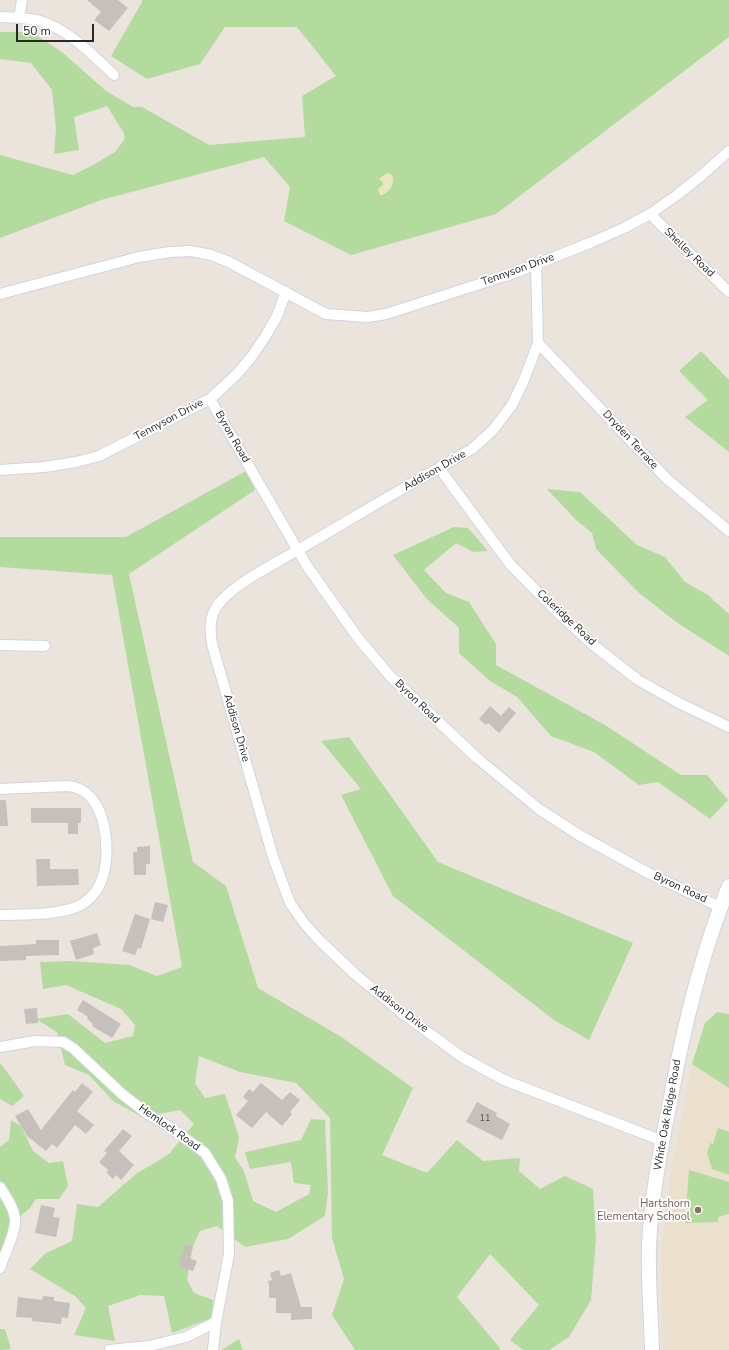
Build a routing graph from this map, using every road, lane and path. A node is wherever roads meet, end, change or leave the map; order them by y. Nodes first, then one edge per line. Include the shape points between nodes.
1 (22, 0) edge
2 (0, 17) edge
3 (19, 18) junction
4 (114, 75) dead end
5 (729, 151) edge
6 (650, 214) junction
7 (536, 264) junction
8 (286, 292) junction
9 (729, 292) edge
10 (0, 294) edge
11 (538, 343) junction
12 (210, 399) junction
13 (439, 468) junction
14 (0, 470) edge
15 (729, 531) edge
16 (298, 550) junction
17 (0, 645) edge
18 (45, 646) dead end
19 (729, 727) edge
20 (0, 789) edge
21 (729, 886) edge
22 (720, 907) junction
23 (0, 915) edge
24 (0, 1047) edge
25 (663, 1141) junction
26 (0, 1187) edge
27 (0, 1268) edge
28 (216, 1322) junction
29 (110, 1350) edge
30 (213, 1350) edge
31 (652, 1350) edge

1 - 3 street
2 - 3 street
3 - 4 street via 38,21 56,28 87,49
5 - 6 street, Tennyson Drive via 702,176
6 - 7 street, Tennyson Drive via 592,242
6 - 9 street, Shelley Road
7 - 8 street, Tennyson Drive via 386,314 368,317 326,314
7 - 11 street, Addison Drive
8 - 10 street, Tennyson Drive via 229,262 191,251 139,257
8 - 12 street, Tennyson Drive via 277,316 252,356
11 - 13 street, Addison Drive via 512,405 493,430 472,449
11 - 15 street, Dryden Terrace via 667,480
12 - 14 street, Tennyson Drive via 99,456 44,467
12 - 16 street, Byron Road
13 - 16 street, Addison Drive
13 - 19 street, Coleridge Road via 510,564 581,634 638,680
16 - 22 street, Byron Road via 358,638 390,676 476,758 539,810 579,835 650,874
16 - 25 street, Addison Drive via 227,594 217,606 210,628 212,644 273,857 290,902 319,940 356,976 462,1057 504,1080
17 - 18 street
20 - 23 street via 67,786 78,788 93,799 98,808 106,838 106,851 105,866 98,889 82,904 55,912
21 - 22 street, White Oak Ridge Road
22 - 25 street, White Oak Ridge Road via 680,1046
24 - 28 street, Hemlock Road via 35,1041 63,1042 149,1116 170,1127 205,1153 221,1179 228,1201 229,1254
25 - 31 street, White Oak Ridge Road via 649,1248
26 - 27 street via 10,1204 15,1220
28 - 29 street via 186,1337 150,1346
28 - 30 street, Hemlock Road

